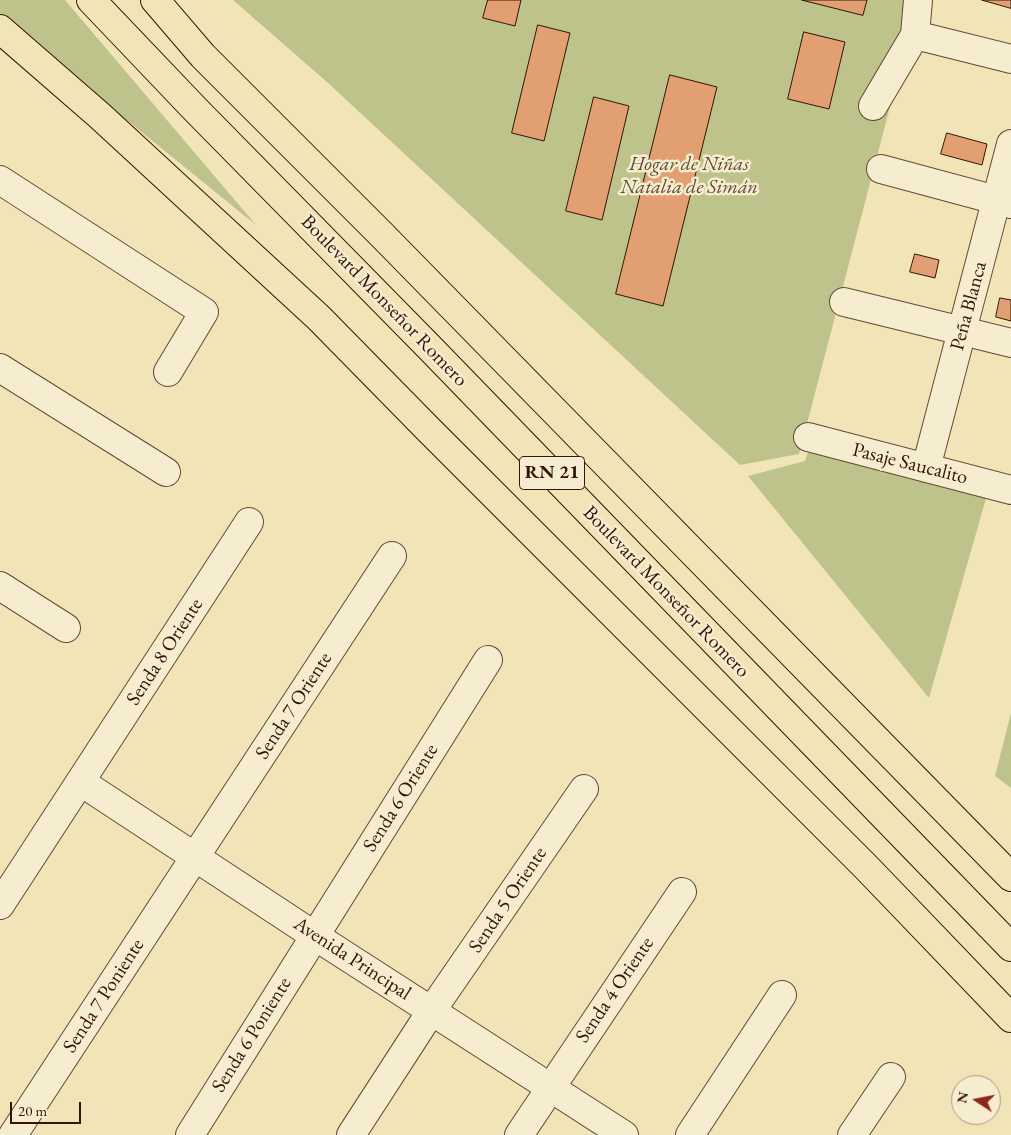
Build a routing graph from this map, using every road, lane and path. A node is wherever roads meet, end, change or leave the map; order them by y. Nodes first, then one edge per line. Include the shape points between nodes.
1 (92, 0) edge
2 (155, 0) edge
3 (918, 0) edge
4 (0, 29) edge
5 (915, 35) junction
6 (1011, 59) edge
7 (873, 106) dead end
8 (1011, 144) edge
9 (881, 169) dead end
10 (0, 180) edge
11 (1004, 202) edge
12 (844, 302) dead end
13 (962, 332) junction
14 (1011, 343) edge
15 (0, 368) edge
16 (168, 372) dead end
17 (808, 438) dead end
18 (926, 468) junction
19 (166, 472) dead end
20 (1011, 490) edge
21 (249, 522) dead end
22 (392, 556) dead end
23 (0, 586) edge
24 (66, 628) dead end
25 (488, 660) dead end
26 (81, 782) junction
27 (584, 789) dead end
28 (195, 856) junction
29 (1011, 877) edge
30 (682, 892) dead end
31 (0, 905) edge
32 (315, 936) junction
33 (1011, 947) edge
34 (782, 995) dead end
35 (432, 1010) junction
36 (1011, 1018) edge
37 (891, 1076) dead end
38 (549, 1088) junction
39 (13, 1135) edge
40 (190, 1135) edge
41 (351, 1135) edge
42 (518, 1135) edge
43 (624, 1135) edge
44 (690, 1135) edge
45 (852, 1135) edge

1 - 33 highway, Boulevard Monseñor Romero / RN 21
2 - 29 highway, RN 21 via 203,56
3 - 5 street
4 - 36 highway via 100,116 319,318 867,868
5 - 6 street
5 - 7 street
8 - 11 street, Peña Blanca
9 - 11 street
10 - 16 street via 204,312
11 - 13 street, Peña Blanca
12 - 13 street
13 - 14 street
13 - 18 street, Peña Blanca
15 - 19 street
17 - 18 street, Pasaje Saucalito
18 - 20 street, Pasaje Saucalito
21 - 26 street, Senda 8 Oriente
22 - 28 street, Senda 7 Oriente
23 - 24 street
25 - 32 street, Senda 6 Oriente
26 - 28 street, Avenida Principal
26 - 31 street, Senda 8 Oriente
27 - 35 street, Senda 5 Oriente
28 - 32 street, Avenida Principal
28 - 39 street, Senda 7 Poniente
30 - 38 street, Senda 4 Oriente
32 - 35 street, Avenida Principal
32 - 40 street, Senda 6 Poniente
34 - 44 street
35 - 38 street, Avenida Principal
35 - 41 street, Senda 5 Oriente
37 - 45 street
38 - 42 street, Senda 4 Oriente
38 - 43 street, Avenida Principal

